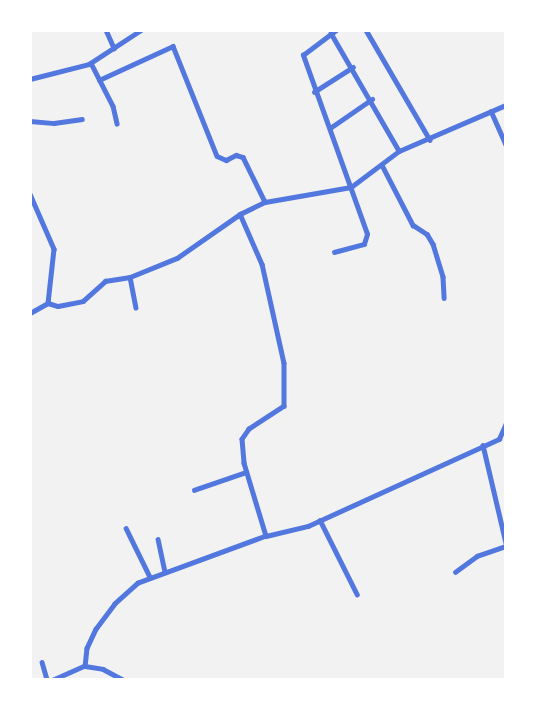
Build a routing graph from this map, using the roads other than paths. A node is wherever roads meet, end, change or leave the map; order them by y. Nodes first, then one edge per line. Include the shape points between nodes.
1 (106, 30) edge
2 (140, 30) edge
3 (321, 30) edge
4 (366, 30) edge
5 (334, 32) edge
6 (326, 37) junction
7 (114, 48) junction
8 (91, 63) junction
9 (353, 67) junction
10 (30, 79) edge
11 (99, 80) junction
12 (314, 92) junction
13 (372, 99) junction
14 (506, 105) edge
15 (491, 111) junction
16 (82, 119) dead end
17 (30, 120) edge
18 (117, 124) dead end
19 (330, 128) junction
20 (430, 140) junction
21 (506, 144) edge
22 (399, 151) junction
23 (382, 165) junction
24 (351, 187) junction
25 (30, 194) edge
26 (265, 202) junction
27 (240, 214) junction
28 (334, 252) dead end
29 (130, 277) junction
30 (444, 298) dead end
31 (48, 303) junction
32 (136, 307) dead end
33 (30, 313) edge
34 (506, 423) edge
35 (483, 445) junction
36 (246, 472) junction
37 (195, 490) dead end
38 (320, 520) junction
39 (126, 528) dead end
40 (266, 536) junction
41 (158, 539) dead end
42 (506, 544) edge
43 (165, 571) junction
44 (455, 572) dead end
45 (150, 577) junction
46 (357, 594) dead end
47 (42, 662) dead end
48 (85, 666) junction
49 (47, 680) edge
50 (54, 680) edge
51 (124, 680) edge

1 - 7 street
2 - 7 street
3 - 6 street
4 - 20 street
5 - 6 street
5 - 9 street
6 - 12 street via 303,55
7 - 8 street
8 - 10 street
8 - 11 street
9 - 12 street
9 - 13 street
11 - 18 street
11 - 26 street via 168,46 174,47 217,156 226,160 236,155 243,157
12 - 19 street
13 - 19 street
13 - 22 street
14 - 15 street
15 - 20 street
15 - 21 street
16 - 17 street via 54,123
19 - 24 street
20 - 22 street
22 - 23 street
23 - 24 street
23 - 30 street via 413,225 427,234 433,244 443,277
24 - 26 street
24 - 28 street via 367,238 364,244
25 - 31 street via 55,255
26 - 27 street
27 - 29 street via 177,258
27 - 36 street via 257,250 279,330 285,387 282,410 244,433
29 - 31 street via 101,283 78,303
29 - 32 street
31 - 33 street
34 - 35 street via 502,435
35 - 38 street
35 - 42 street
36 - 37 street
36 - 40 street
38 - 40 street
38 - 46 street
39 - 45 street
40 - 43 street
41 - 43 street
42 - 44 street via 477,556
43 - 45 street
45 - 48 street via 122,596 104,619 87,648
47 - 49 street
48 - 50 street
48 - 51 street

